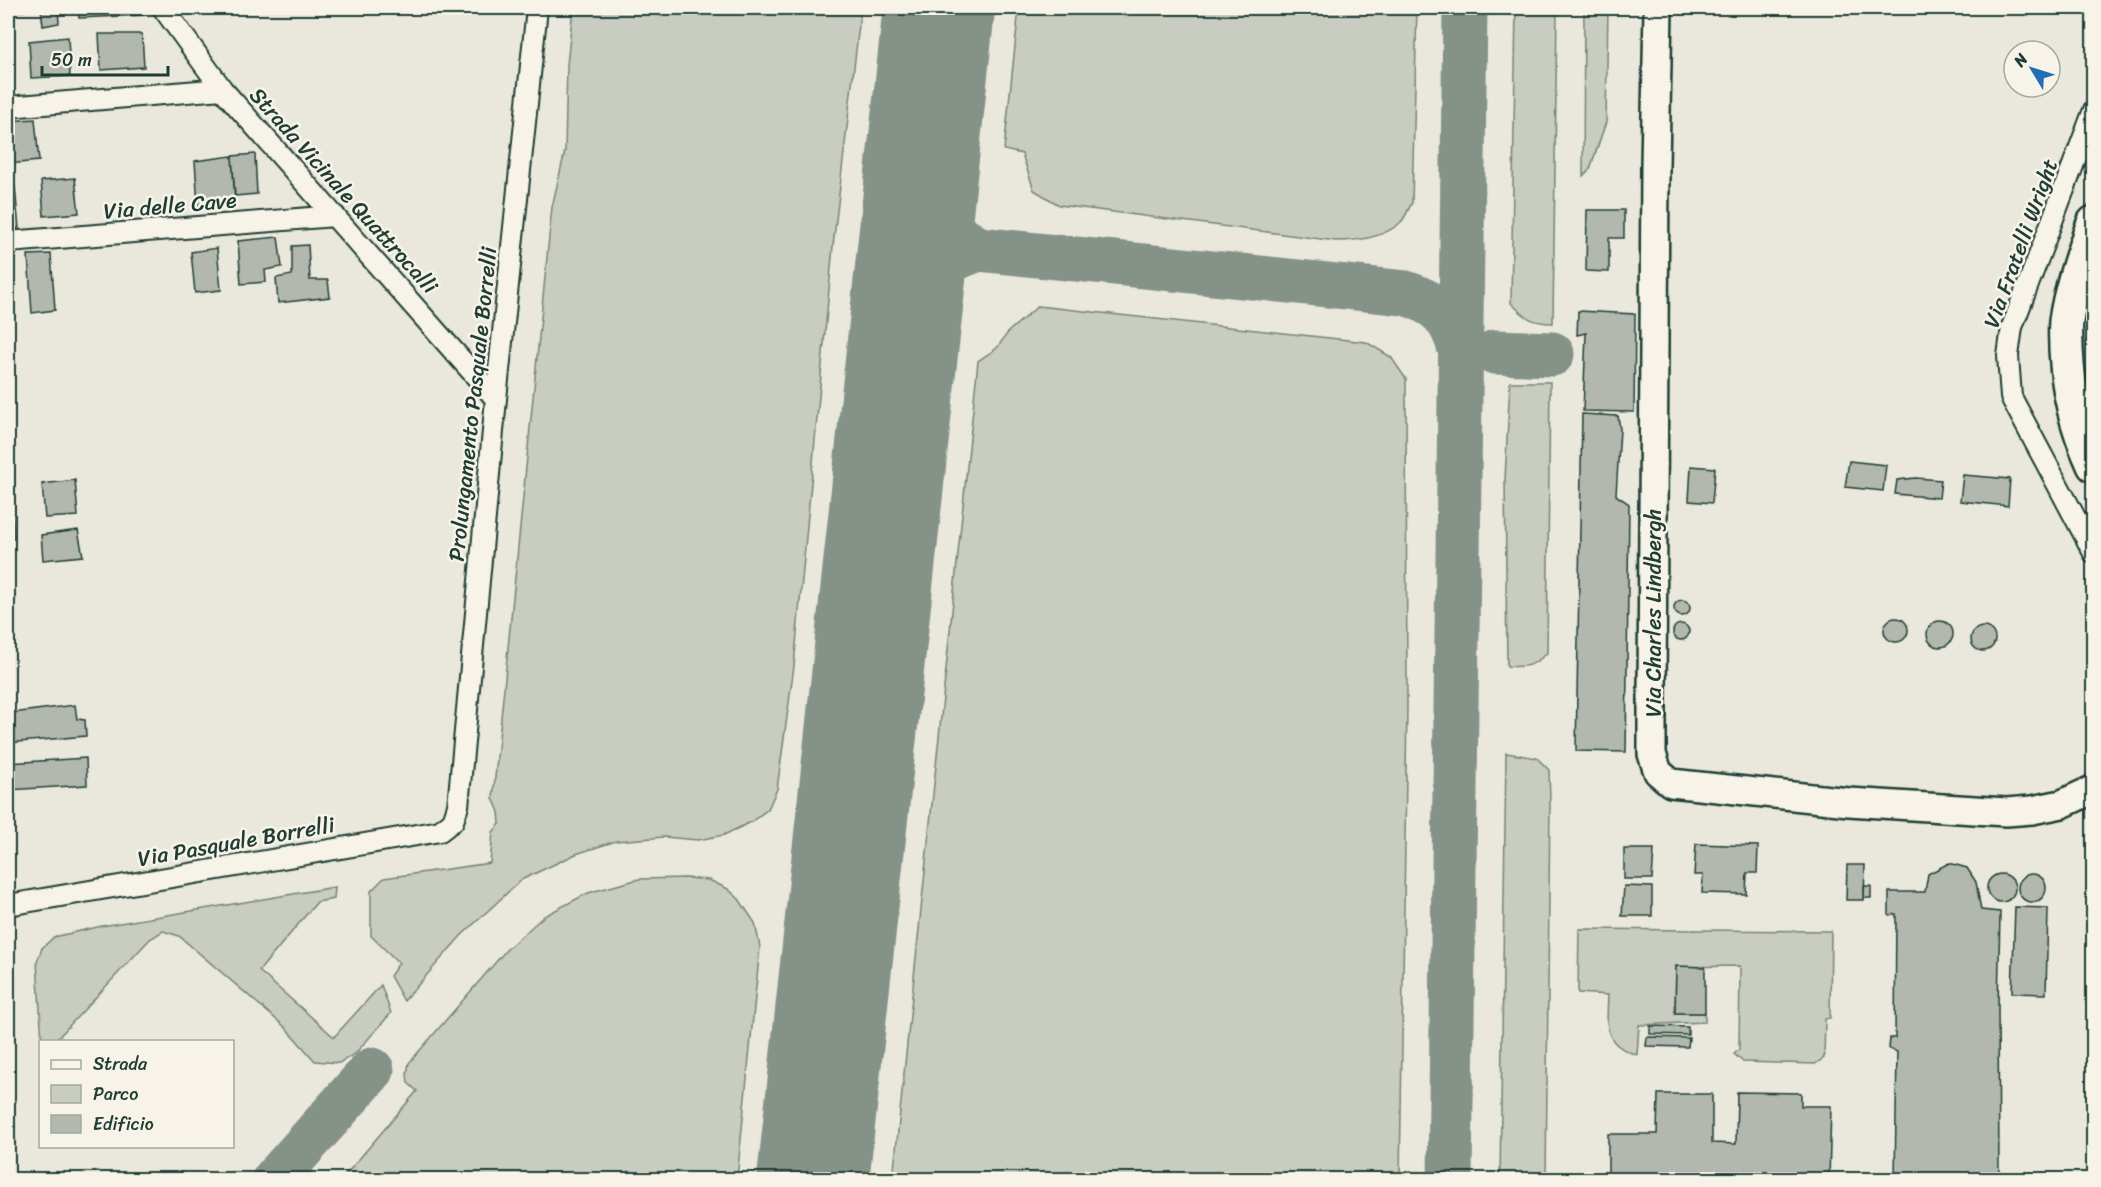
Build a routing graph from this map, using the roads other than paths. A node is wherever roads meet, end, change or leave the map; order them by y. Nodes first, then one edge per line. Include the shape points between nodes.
1 (163, 8) edge
2 (537, 8) edge
3 (1658, 8) edge
4 (222, 89) junction
5 (8, 107) edge
6 (2094, 110) edge
7 (335, 216) junction
8 (2094, 223) edge
9 (8, 242) edge
10 (496, 399) junction
11 (2094, 465) edge
12 (2094, 554) edge
13 (2094, 789) edge
14 (458, 806) joint
15 (8, 905) edge

1 - 4 street, Strada Vicinale Quattrocalli
2 - 10 street, Prolungamento Pasquale Borrelli
3 - 13 street, Via Charles Lindbergh via 1652,754 1658,772 1671,783 1849,802 1988,811 2032,810 2062,804
4 - 5 street
4 - 7 street, Strada Vicinale Quattrocalli
6 - 12 street, Via Fratelli Wright via 2012,327 2008,356 2011,397
7 - 9 street, Via delle Cave
7 - 10 street, Strada Vicinale Quattrocalli
8 - 11 highway via 2072,290 2066,324 2072,405
10 - 14 street, Prolungamento Pasquale Borrelli
14 - 15 street, Via Pasquale Borrelli via 453,821 440,831

